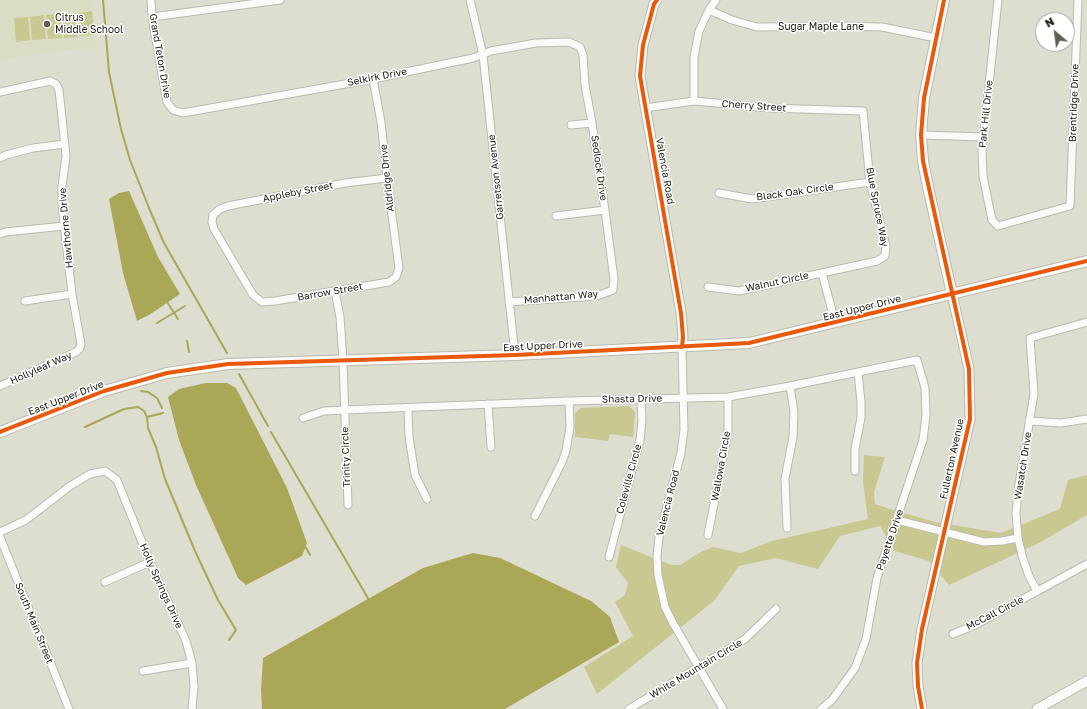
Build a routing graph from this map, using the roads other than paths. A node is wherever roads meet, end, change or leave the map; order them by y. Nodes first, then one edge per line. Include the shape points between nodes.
1 (152, 0) edge
2 (280, 0) edge
3 (470, 0) edge
4 (657, 0) edge
5 (716, 0) edge
6 (944, 0) edge
7 (998, 0) edge
8 (1078, 0) edge
9 (709, 10) junction
10 (152, 17) junction
11 (936, 38) junction
12 (580, 47) joint
13 (483, 55) junction
14 (373, 79) junction
15 (0, 92) edge
16 (694, 101) junction
17 (645, 108) junction
18 (173, 110) joint
19 (863, 111) joint
20 (592, 123) junction
21 (571, 125) dead end
22 (921, 135) junction
23 (984, 137) junction
24 (65, 144) junction
25 (0, 158) edge
26 (387, 178) junction
27 (870, 182) junction
28 (719, 193) dead end
29 (605, 210) junction
30 (556, 216) dead end
31 (64, 226) junction
32 (998, 226) joint
33 (0, 234) edge
34 (885, 256) joint
35 (1087, 261) edge
36 (822, 273) junction
37 (396, 277) joint
38 (708, 287) dead end
39 (613, 290) joint
40 (335, 291) junction
41 (72, 294) junction
42 (952, 294) junction
43 (25, 301) dead end
44 (262, 302) joint
45 (509, 302) junction
46 (835, 322) junction
47 (1087, 322) edge
48 (682, 347) junction
49 (80, 348) joint
50 (515, 355) junction
51 (343, 360) junction
52 (917, 360) joint
53 (858, 373) junction
54 (0, 386) edge
55 (790, 386) junction
56 (728, 397) junction
57 (683, 398) junction
58 (641, 399) junction
59 (569, 401) junction
60 (488, 404) junction
61 (408, 408) junction
62 (344, 410) junction
63 (303, 418) dead end
64 (1087, 419) edge
65 (1030, 421) junction
66 (0, 432) edge
67 (491, 447) dead end
68 (855, 471) dead end
69 (427, 499) dead end
70 (348, 505) dead end
71 (535, 516) dead end
72 (897, 520) junction
73 (787, 528) dead end
74 (0, 532) edge
75 (945, 533) junction
76 (708, 535) dead end
77 (0, 537) edge
78 (1018, 538) junction
79 (609, 557) dead end
80 (150, 562) junction
81 (1087, 564) edge
82 (106, 582) dead end
83 (1037, 591) junction
84 (776, 609) dead end
85 (953, 634) dead end
86 (192, 663) junction
87 (699, 668) junction
88 (143, 671) dead end
89 (1087, 682) edge
90 (68, 709) edge
91 (192, 709) edge
92 (629, 709) edge
93 (723, 709) edge
94 (821, 709) edge
95 (922, 709) edge
96 (1037, 709) edge

1 - 10 street, Grand Teton Drive
2 - 10 street
3 - 13 street, Garretson Avenue
4 - 17 street, Valencia Road via 643,45 640,76
5 - 9 street
6 - 11 main road, Fullerton Avenue
7 - 23 street, Park Hill Drive
8 - 32 street, Brentridge Drive via 1070,206
9 - 11 street, Sugar Maple Lane via 757,27 882,27
9 - 16 street via 699,31 694,57
10 - 18 street, Grand Teton Drive via 167,102
11 - 22 main road, Fullerton Avenue via 924,98
12 - 13 street, Selkirk Drive via 569,42 536,43 491,51
12 - 20 street, Sedlock Drive
13 - 14 street, Selkirk Drive
13 - 45 street, Garretson Avenue
14 - 18 street, Selkirk Drive via 183,113
14 - 26 street, Aldridge Drive
15 - 24 street, Hawthorne Drive via 50,81 56,84 59,90
16 - 17 street, Cherry Street
16 - 19 street, Cherry Street via 769,108
17 - 48 street, Valencia Road via 681,312
19 - 27 street, Blue Spruce Way
20 - 21 street
20 - 29 street, Sedlock Drive
22 - 23 street
22 - 42 main road, Fullerton Avenue via 923,162
23 - 32 street, Park Hill Drive via 983,176 992,220
24 - 25 street via 33,148
24 - 31 street, Hawthorne Drive via 62,186
26 - 37 street, Aldridge Drive via 399,268
26 - 44 street, Appleby Street via 345,183 228,206 213,214 214,229 253,295
27 - 28 street, Black Oak Circle via 752,199
27 - 34 street, Blue Spruce Way via 886,246
29 - 30 street
29 - 39 street, Sedlock Drive via 614,279
31 - 33 street
31 - 41 street, Hawthorne Drive
34 - 36 street, Walnut Circle via 877,261
35 - 42 main road, East Upper Drive
36 - 38 street, Walnut Circle via 740,290
36 - 46 street
37 - 40 street, Barrow Street via 389,282
39 - 45 street, Manhattan Way via 597,296
40 - 44 street, Barrow Street
40 - 51 street, Trinity Circle
41 - 43 street
41 - 49 street, Hawthorne Drive
42 - 46 main road, East Upper Drive
42 - 75 street, Fullerton Avenue via 969,369 970,419
45 - 50 street, Garretson Avenue
46 - 48 main road, East Upper Drive via 749,343
47 - 65 street, Wasatch Drive via 1030,338 1034,394
48 - 50 main road, East Upper Drive
48 - 57 street, Valencia Road
49 - 54 street, Hollyleaf Way
50 - 51 main road, East Upper Drive
51 - 62 street, Trinity Circle
51 - 66 main road, East Upper Drive via 228,364 167,373 104,391
52 - 53 street, Shasta Drive
52 - 72 street, Payette Drive via 925,388 926,415 923,440
53 - 55 street, Shasta Drive
53 - 68 street via 861,418 855,449
55 - 56 street, Shasta Drive
55 - 73 street via 794,412 785,478
56 - 57 street, Shasta Drive
56 - 76 street, Wallowa Circle via 728,431
57 - 58 street, Shasta Drive
57 - 87 street, Valencia Road via 684,430 681,453 659,537 658,576 666,607
58 - 59 street, Shasta Drive
58 - 79 street, Coleville Circle via 640,440
59 - 60 street, Shasta Drive
59 - 71 street via 570,427 566,451
60 - 61 street, Shasta Drive
60 - 67 street
61 - 62 street, Shasta Drive
61 - 69 street via 408,437 416,475
62 - 63 street, Shasta Drive via 324,411
62 - 70 street, Trinity Circle
64 - 65 street via 1061,423
65 - 78 street, Wasatch Drive via 1018,490
72 - 75 street
72 - 94 street, Payette Drive via 877,578 866,640 855,668 832,700
74 - 80 street, Holly Springs Drive via 26,520 90,474 105,471 117,480
75 - 78 street via 984,542
75 - 95 street, Fullerton Avenue via 922,629 918,663
77 - 90 street, South Main Street
78 - 83 street, Wasatch Drive via 1029,576
80 - 82 street
80 - 86 street, Holly Springs Drive via 186,642
81 - 83 street, McCall Circle
83 - 85 street, McCall Circle via 977,624
84 - 87 street, White Mountain Circle via 745,639
86 - 88 street
86 - 91 street, Holly Springs Drive
87 - 92 street, White Mountain Circle
87 - 93 street, Valencia Road
89 - 96 street

